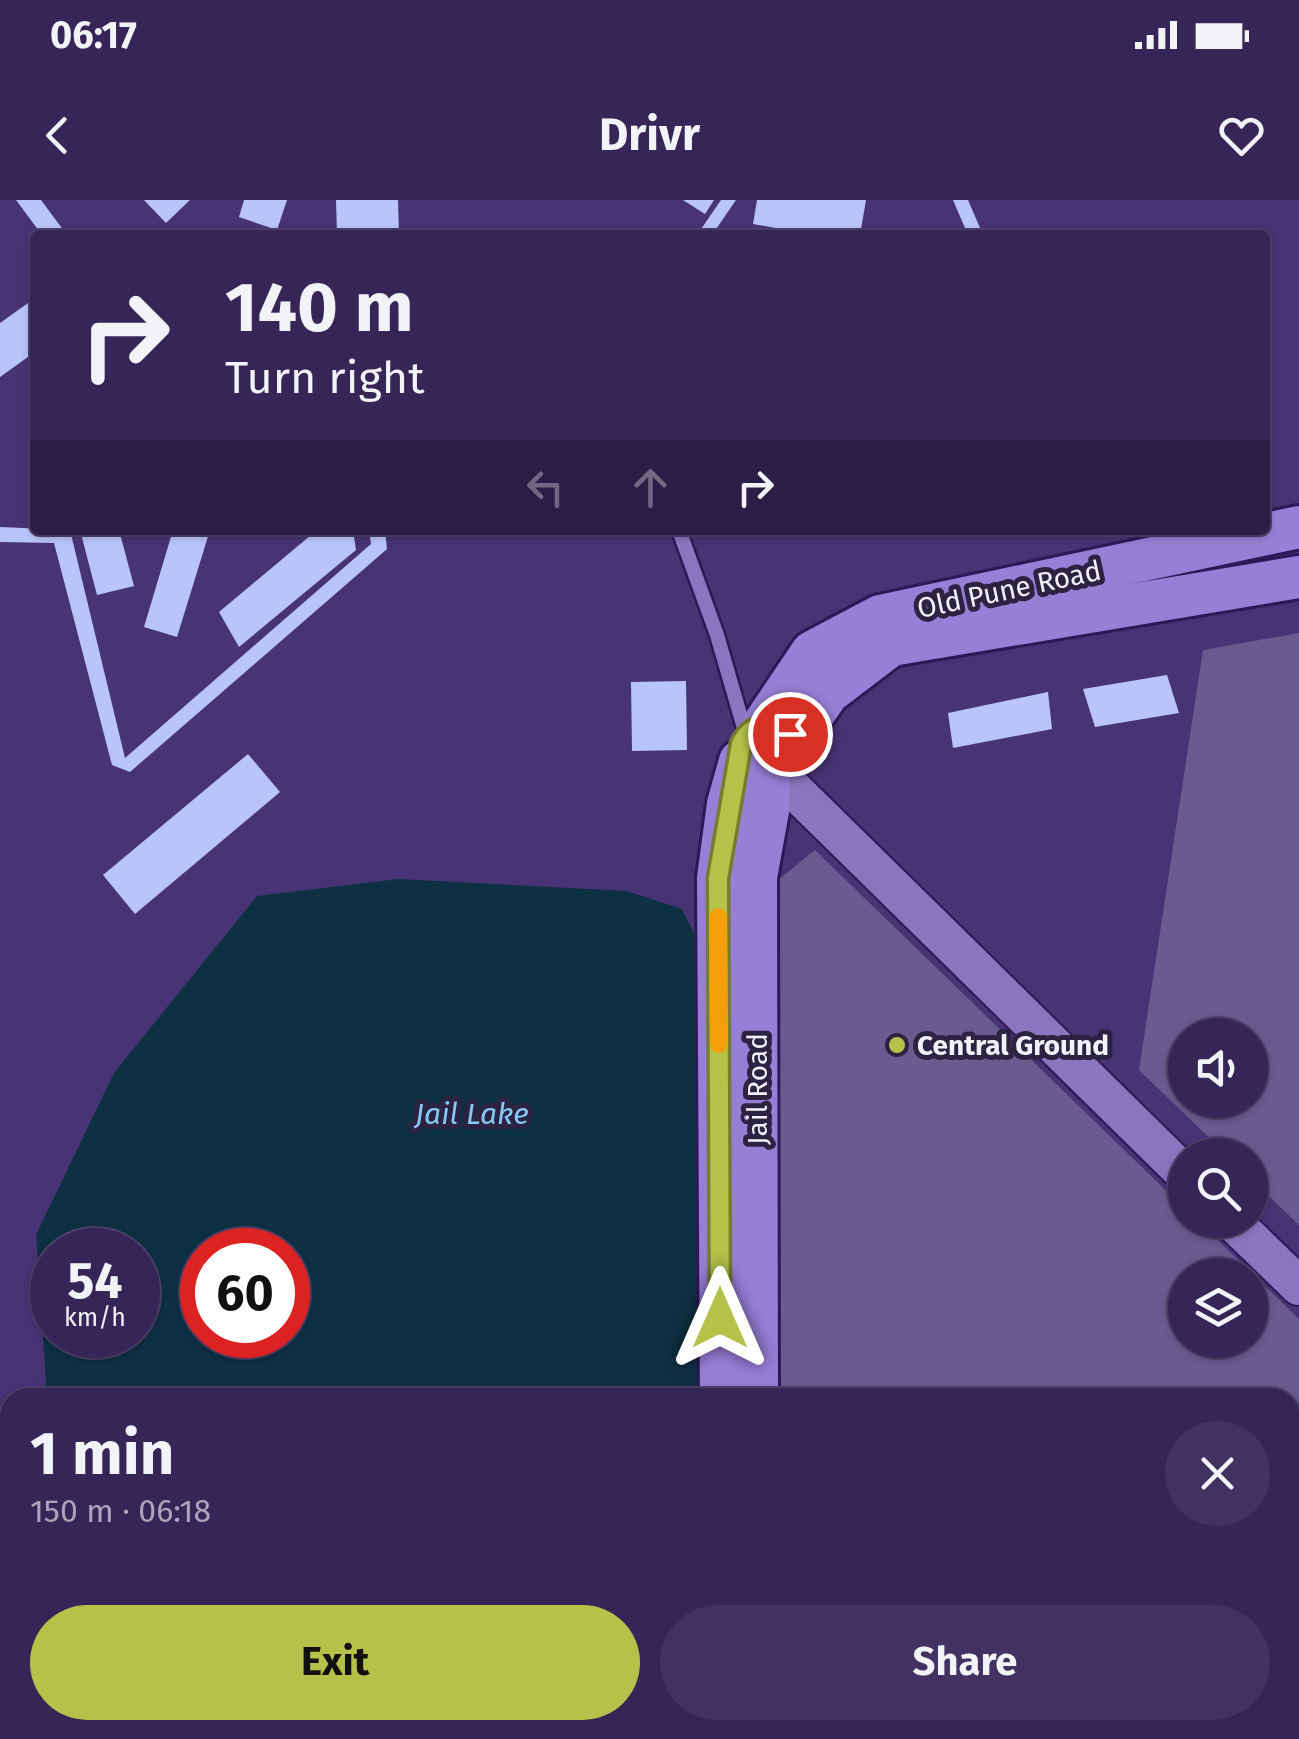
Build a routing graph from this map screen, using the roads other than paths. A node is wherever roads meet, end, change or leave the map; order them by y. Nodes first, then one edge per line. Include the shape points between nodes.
1 (1299, 527) edge
2 (1270, 533) edge
3 (681, 535) edge
4 (1261, 535) edge
5 (1299, 578) edge
6 (766, 754) junction
7 (1168, 1157) edge
8 (1250, 1238) edge
9 (1299, 1286) edge
10 (721, 1388) edge
11 (758, 1388) edge

1 - 2 main road, Old Pune Road
3 - 6 lane
4 - 6 main road, Old Pune Road via 880,616 812,652
5 - 6 main road, Jail Road via 891,645 828,693
6 - 7 main road
6 - 10 main road, Old Pune Road via 728,804 718,878
6 - 11 main road, Jail Road via 768,811 756,877
8 - 9 main road

